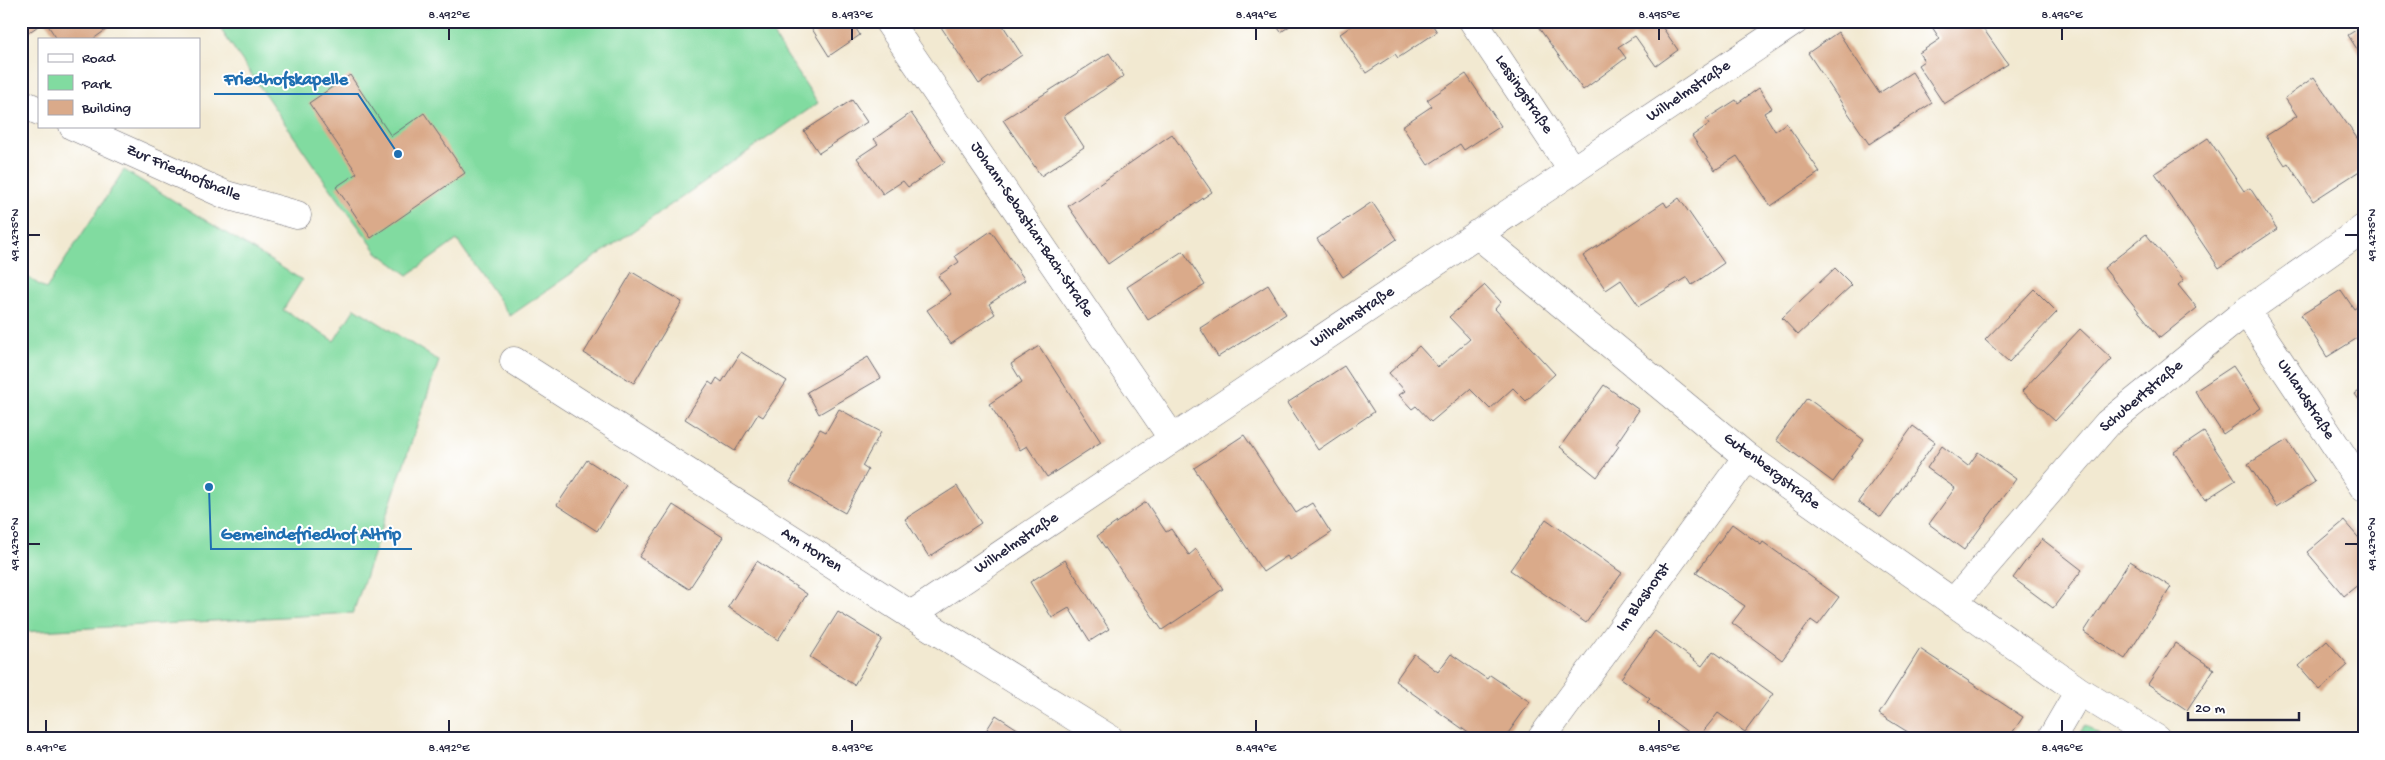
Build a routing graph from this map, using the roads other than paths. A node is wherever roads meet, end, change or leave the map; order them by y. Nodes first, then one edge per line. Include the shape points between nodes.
1 (888, 21) edge
2 (1473, 21) edge
3 (1795, 21) edge
4 (21, 103) edge
5 (38, 111) edge
6 (77, 128) edge
7 (1572, 170) junction
8 (297, 215) dead end
9 (2364, 228) edge
10 (1477, 234) junction
11 (2246, 311) junction
12 (514, 360) dead end
13 (1173, 439) junction
14 (1748, 457) junction
15 (2364, 488) edge
16 (1953, 603) junction
17 (911, 615) junction
18 (2079, 691) junction
19 (1110, 739) edge
20 (1541, 739) edge
21 (2051, 739) edge
22 (2157, 739) edge

1 - 13 street, Johann-Sebastian-Bach-Straße
2 - 7 street, Lessingstraße
3 - 7 street, Wilhelmstraße
4 - 5 street
6 - 8 street, Zur Friedhofshalle via 226,196
7 - 10 street, Wilhelmstraße
9 - 11 street, Schubertstraße
10 - 13 street, Wilhelmstraße
10 - 14 street, Gutenbergstraße
11 - 15 street, Uhlandstraße
11 - 16 street, Schubertstraße via 2108,423
12 - 17 street, Am Horren
13 - 17 street, Wilhelmstraße
14 - 16 street, Gutenbergstraße
14 - 20 street, Im Blashorst
16 - 18 street, Gutenbergstraße
17 - 19 street, Am Horren
18 - 21 street
18 - 22 street, Gutenbergstraße

